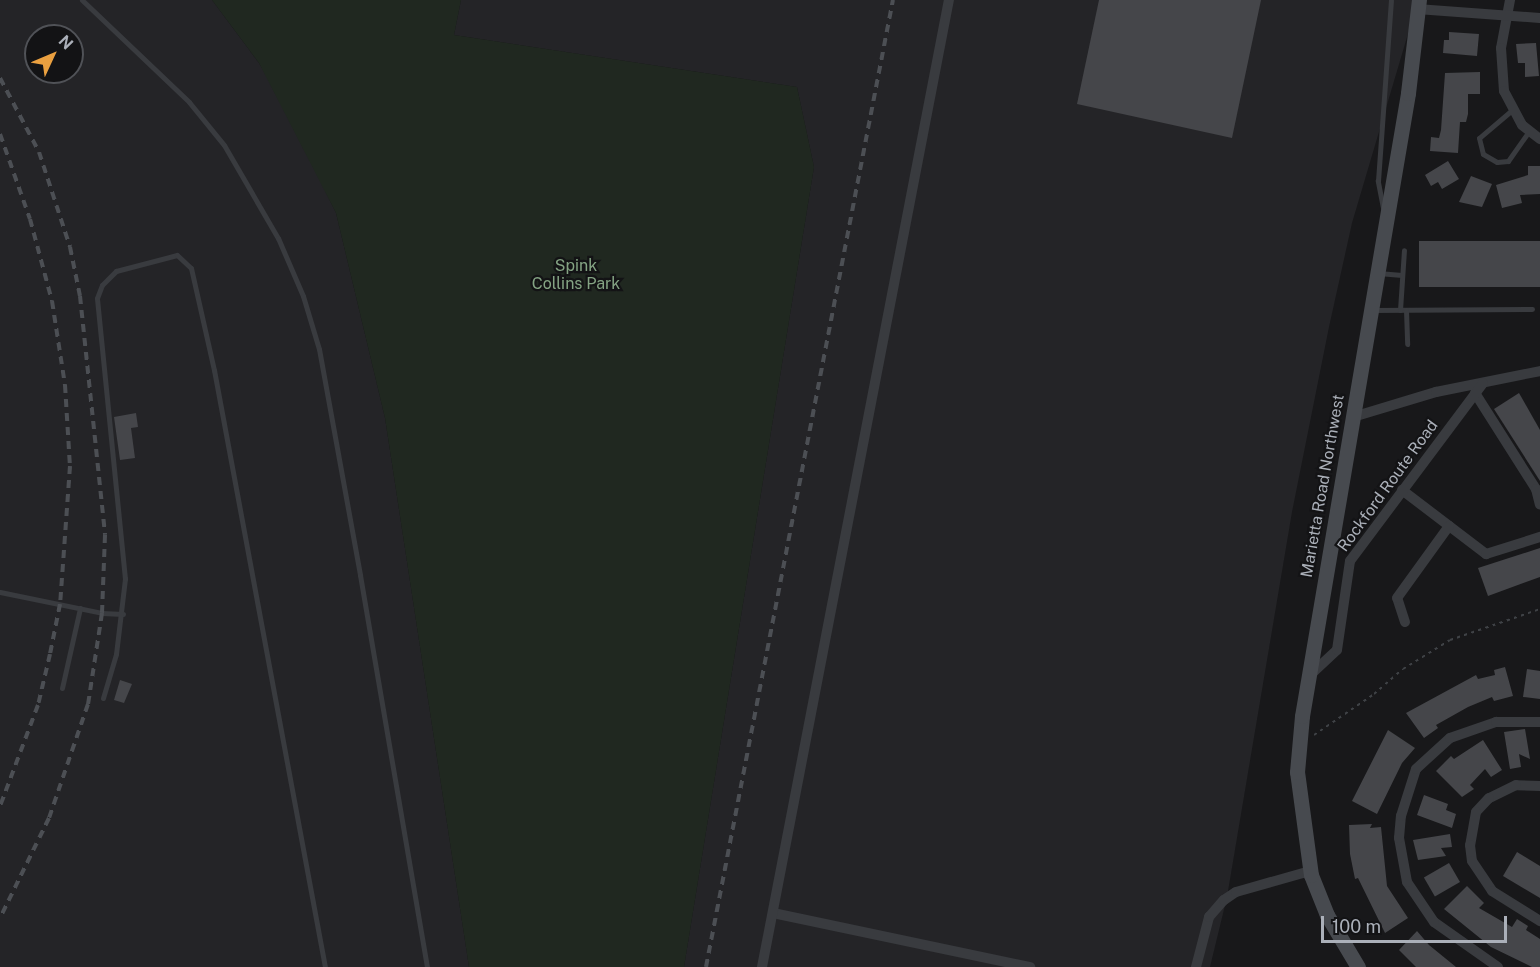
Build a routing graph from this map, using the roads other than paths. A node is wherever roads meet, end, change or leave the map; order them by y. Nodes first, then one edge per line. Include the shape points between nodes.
1 (82, 0) edge
2 (949, 0) edge
3 (1391, 0) edge
4 (1510, 0) edge
5 (1418, 5) edge
6 (1506, 17) junction
7 (1540, 18) edge
8 (1512, 110) junction
9 (1529, 130) junction
10 (1540, 139) edge
11 (1386, 220) junction
12 (1404, 250) dead end
13 (1377, 273) junction
14 (1402, 275) junction
15 (1532, 309) dead end
16 (1370, 310) junction
17 (1403, 310) junction
18 (1407, 344) dead end
19 (1540, 371) edge
20 (1483, 383) junction
21 (1475, 393) junction
22 (1353, 417) junction
23 (1402, 490) junction
24 (1540, 505) edge
25 (1449, 526) junction
26 (1540, 537) edge
27 (0, 592) edge
28 (80, 608) junction
29 (123, 614) junction
30 (1405, 622) dead end
31 (1309, 676) junction
32 (62, 688) dead end
33 (103, 698) dead end
34 (1540, 722) edge
35 (1540, 786) edge
36 (1310, 871) junction
37 (773, 913) junction
38 (1540, 921) edge
39 (325, 967) edge
40 (427, 967) edge
41 (762, 967) edge
42 (1030, 967) edge
43 (1196, 967) edge
44 (1358, 967) edge
45 (1498, 967) edge

1 - 40 lane via 189,102 224,145 278,238 303,296 319,350
2 - 37 street
3 - 11 lane via 1377,181
4 - 6 street
5 - 6 street
5 - 11 main road, Marietta Road Northwest
6 - 7 street
6 - 8 street via 1501,74
8 - 9 street
8 - 9 lane via 1479,138 1483,154 1497,162 1508,161
9 - 10 street
11 - 13 main road, Marietta Road Northwest
12 - 14 lane
13 - 14 lane
13 - 16 main road, Marietta Road Northwest
14 - 17 lane
15 - 17 lane
16 - 17 lane
16 - 22 main road, Marietta Road Northwest
17 - 18 lane
19 - 20 street
20 - 21 street, Rockford Route Road
20 - 22 street via 1436,392
21 - 23 street, Rockford Route Road
21 - 24 street via 1536,489
22 - 31 main road, Marietta Road Northwest
23 - 25 street
23 - 31 street, Rockford Route Road via 1350,561 1337,650
25 - 26 street via 1486,554
25 - 30 street via 1397,598
27 - 28 lane
28 - 29 lane
28 - 32 lane
29 - 33 lane
29 - 39 lane via 126,579 97,298 102,285 116,271 177,255 191,268 214,370
31 - 36 main road, Marietta Road Northwest via 1299,750 1299,802
34 - 45 street via 1496,722 1450,738 1416,770 1401,816 1399,838 1407,882 1434,922
35 - 38 street via 1516,785 1490,798 1476,812 1470,845 1473,861 1492,891
36 - 43 street via 1236,892 1224,900 1209,917
36 - 44 main road, Marietta Road Northwest via 1327,915
37 - 41 street
37 - 42 street

